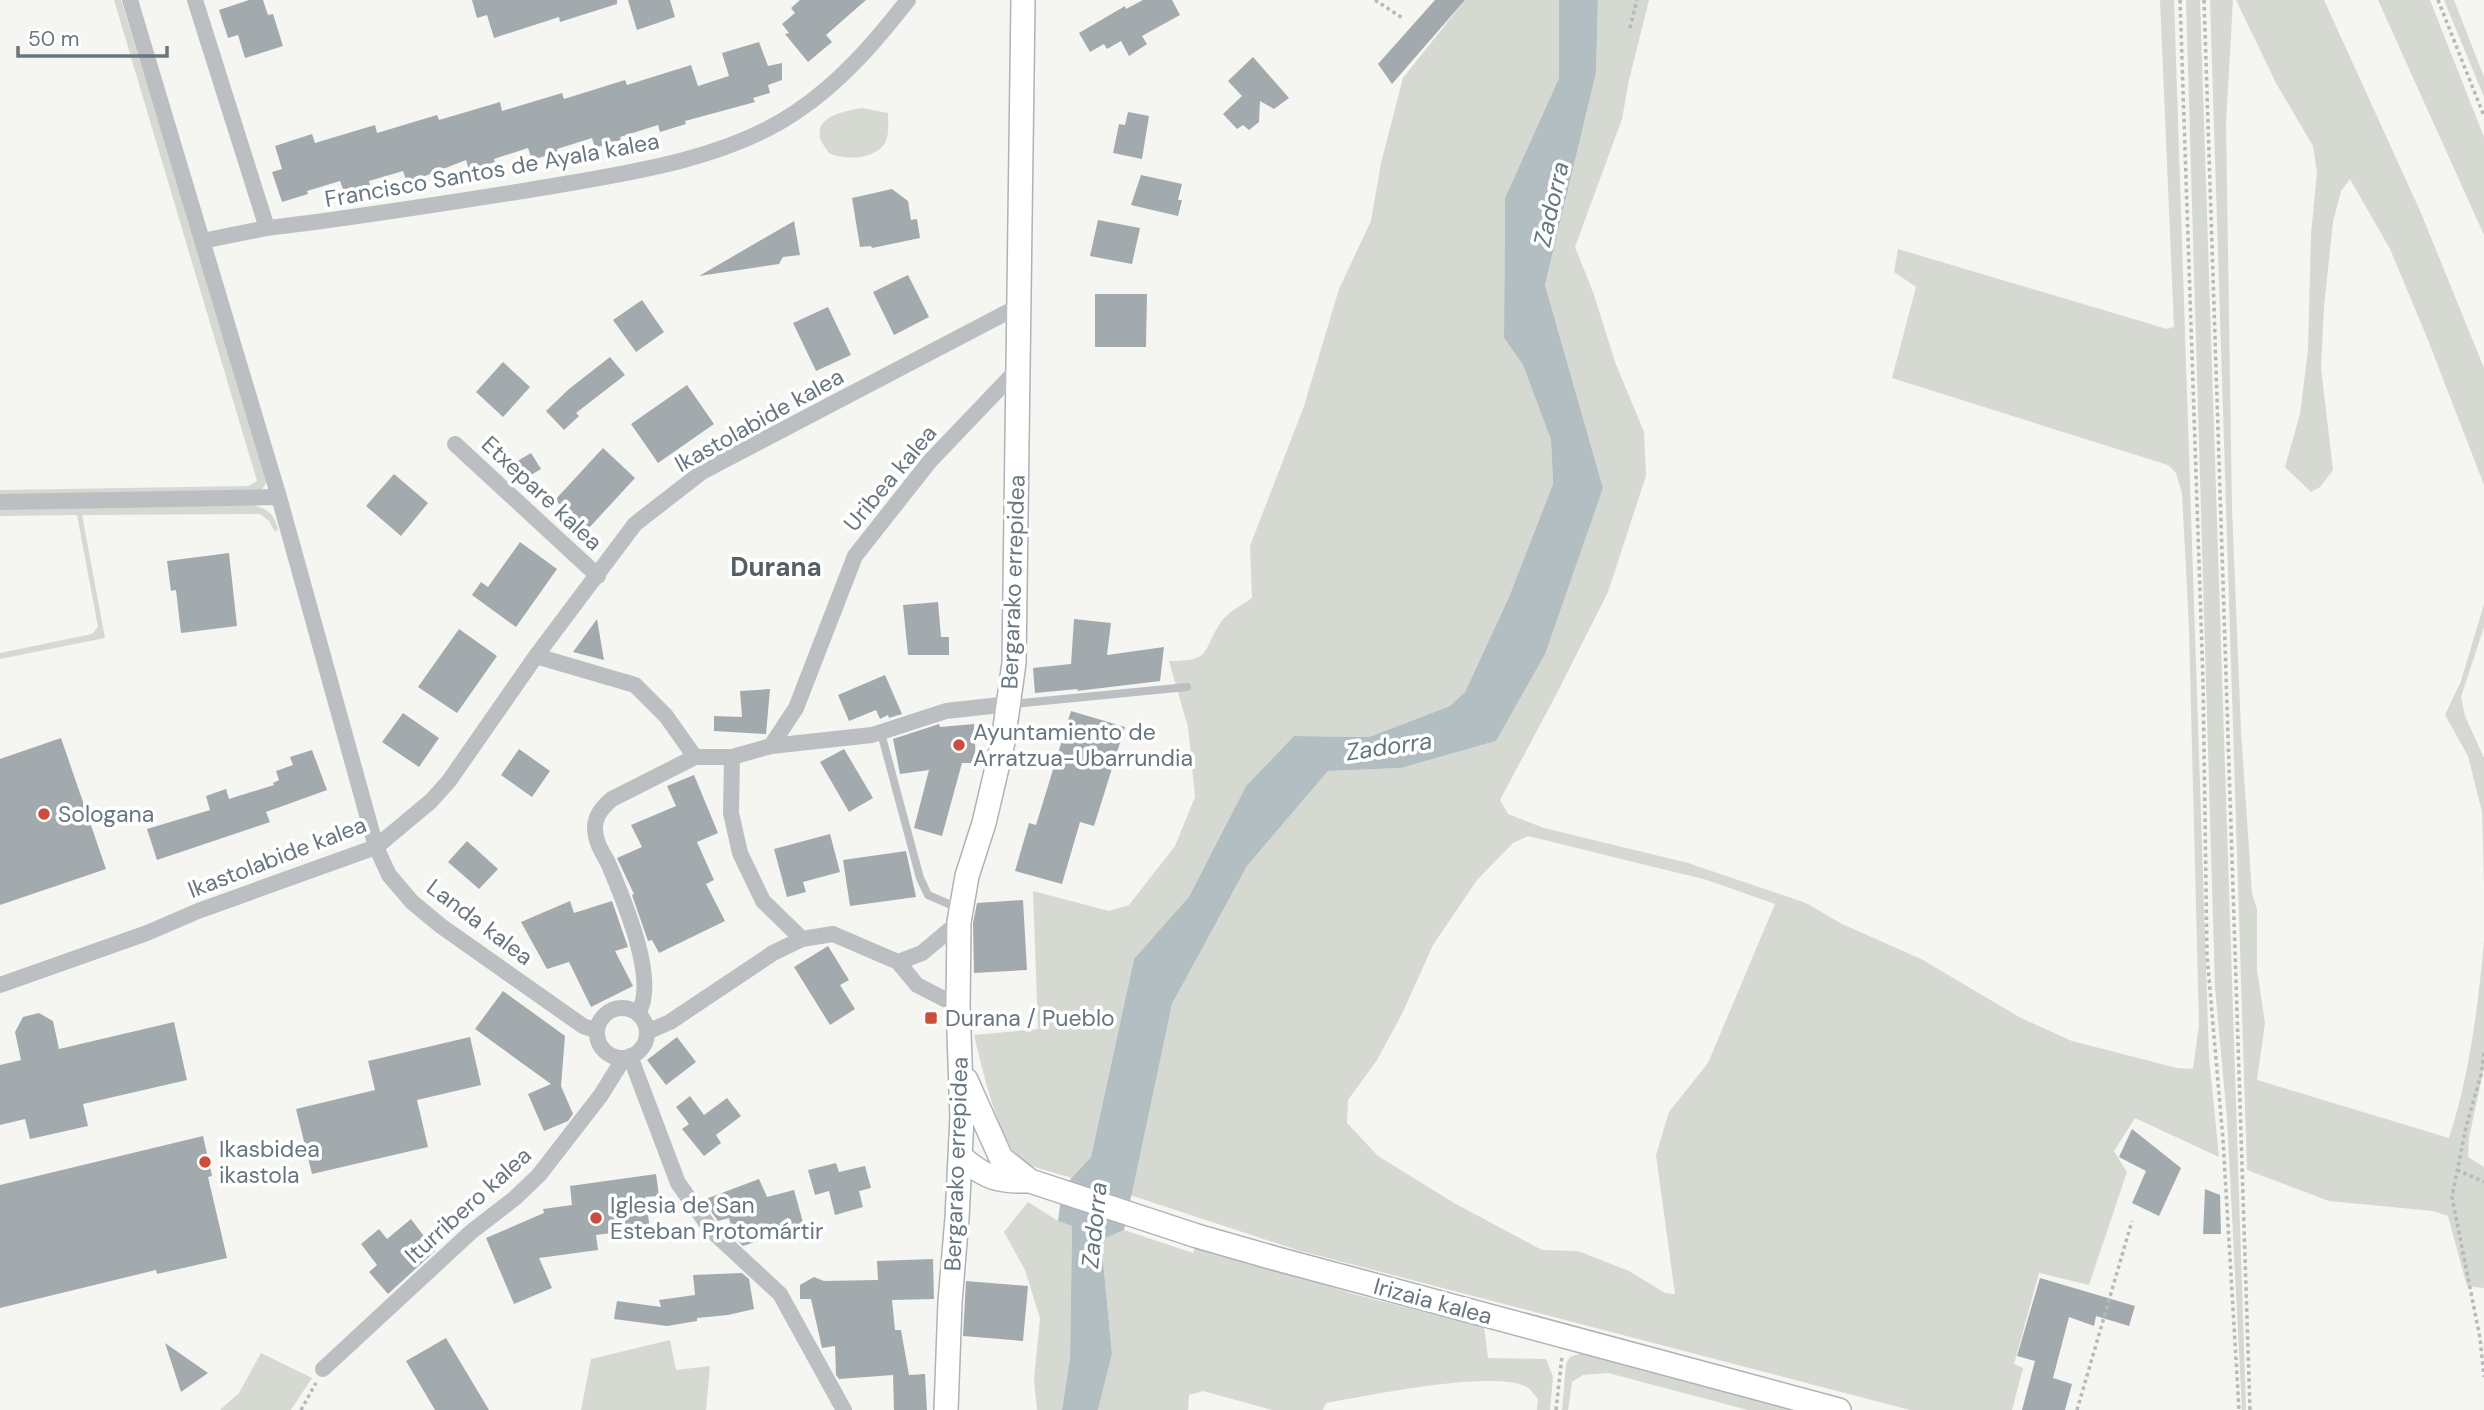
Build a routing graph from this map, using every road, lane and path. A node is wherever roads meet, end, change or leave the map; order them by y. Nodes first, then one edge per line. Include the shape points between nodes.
1 (130, 0) edge
2 (195, 0) edge
3 (908, 0) edge
4 (1023, 0) edge
5 (1375, 0) edge
6 (1637, 0) edge
7 (2180, 0) edge
8 (2204, 0) edge
9 (2438, 0) edge
10 (1404, 19) dead end
11 (1630, 28) dead end
12 (2484, 116) edge
13 (267, 228) junction
14 (202, 242) junction
15 (1019, 306) junction
16 (1017, 370) junction
17 (455, 443) dead end
18 (279, 497) junction
19 (0, 502) edge
20 (598, 576) junction
21 (537, 656) junction
22 (1187, 687) dead end
23 (1009, 704) junction
24 (881, 733) junction
25 (771, 746) junction
26 (695, 757) junction
27 (732, 757) junction
28 (376, 846) junction
29 (960, 916) junction
30 (802, 939) junction
31 (898, 962) junction
32 (0, 985) edge
33 (958, 1006) junction
34 (638, 1013) junction
35 (597, 1031) junction
36 (647, 1032) junction
37 (2484, 1053) edge
38 (627, 1057) junction
39 (962, 1070) junction
40 (961, 1157) junction
41 (997, 1168) junction
42 (2457, 1170) junction
43 (2484, 1182) edge
44 (957, 1218) junction
45 (2132, 1222) dead end
46 (1564, 1336) junction
47 (323, 1369) joint
48 (2484, 1377) edge
49 (301, 1410) edge
50 (844, 1410) edge
51 (946, 1410) edge
52 (1556, 1410) edge
53 (1839, 1410) edge
54 (2077, 1410) edge
55 (2239, 1410) edge
56 (2250, 1410) edge

1 - 14 street, Landa kalea
2 - 13 street
3 - 13 street, Francisco Santos de Ayala kalea via 862,56 796,113 700,156 616,175 376,215
4 - 15 street, Bergarako errepidea
5 - 10 path
6 - 11 path
7 - 55 path via 2203,681 2207,955
8 - 56 path
9 - 12 path
13 - 14 street, Francisco Santos de Ayala kalea
14 - 18 street, Landa kalea
15 - 16 street, Bergarako errepidea
15 - 20 street, Ikastolabide kalea via 702,472 635,524
16 - 23 street, Bergarako errepidea via 1016,597
16 - 25 street, Uribea kalea via 930,461 855,556 796,708
17 - 20 street, Etxepare kalea
18 - 19 street
18 - 28 street, Landa kalea
20 - 21 street, Ikastolabide kalea
21 - 26 street via 635,685 666,716
21 - 28 street, Ikastolabide kalea via 449,780 431,801
22 - 23 lane
23 - 24 street via 946,711
23 - 29 street, Bergarako errepidea
24 - 25 street
24 - 29 lane via 920,878 928,895
25 - 27 street
26 - 27 street
26 - 34 street via 612,799 596,819 596,836 634,924 646,992
27 - 30 street via 731,813 740,853 763,901
28 - 32 street, Ikastolabide kalea
28 - 35 street, Landa kalea via 389,875 412,902 583,1026
29 - 31 street via 922,953
29 - 33 street, Bergarako errepidea
30 - 31 street via 833,934
30 - 36 street
31 - 33 street via 917,985
33 - 39 street, Bergarako errepidea
34 - 35 street via 615,1008 601,1018
34 - 36 street
35 - 38 street via 602,1048 615,1057
36 - 38 street via 642,1047
37 - 42 path
38 - 47 street, Iturribero kalea via 539,1175
38 - 50 street via 678,1183 713,1232 780,1294
39 - 40 street, Bergarako errepidea
39 - 41 street
40 - 41 street, Irizaia kalea
40 - 44 street, Bergarako errepidea
41 - 44 street via 969,1192
41 - 46 street, Irizaia kalea via 1003,1182 1030,1181 1198,1237
42 - 43 path
42 - 48 path via 2452,1197
44 - 51 street, Bergarako errepidea
45 - 54 path
46 - 52 path
46 - 53 street, Irizaia kalea
47 - 49 path

